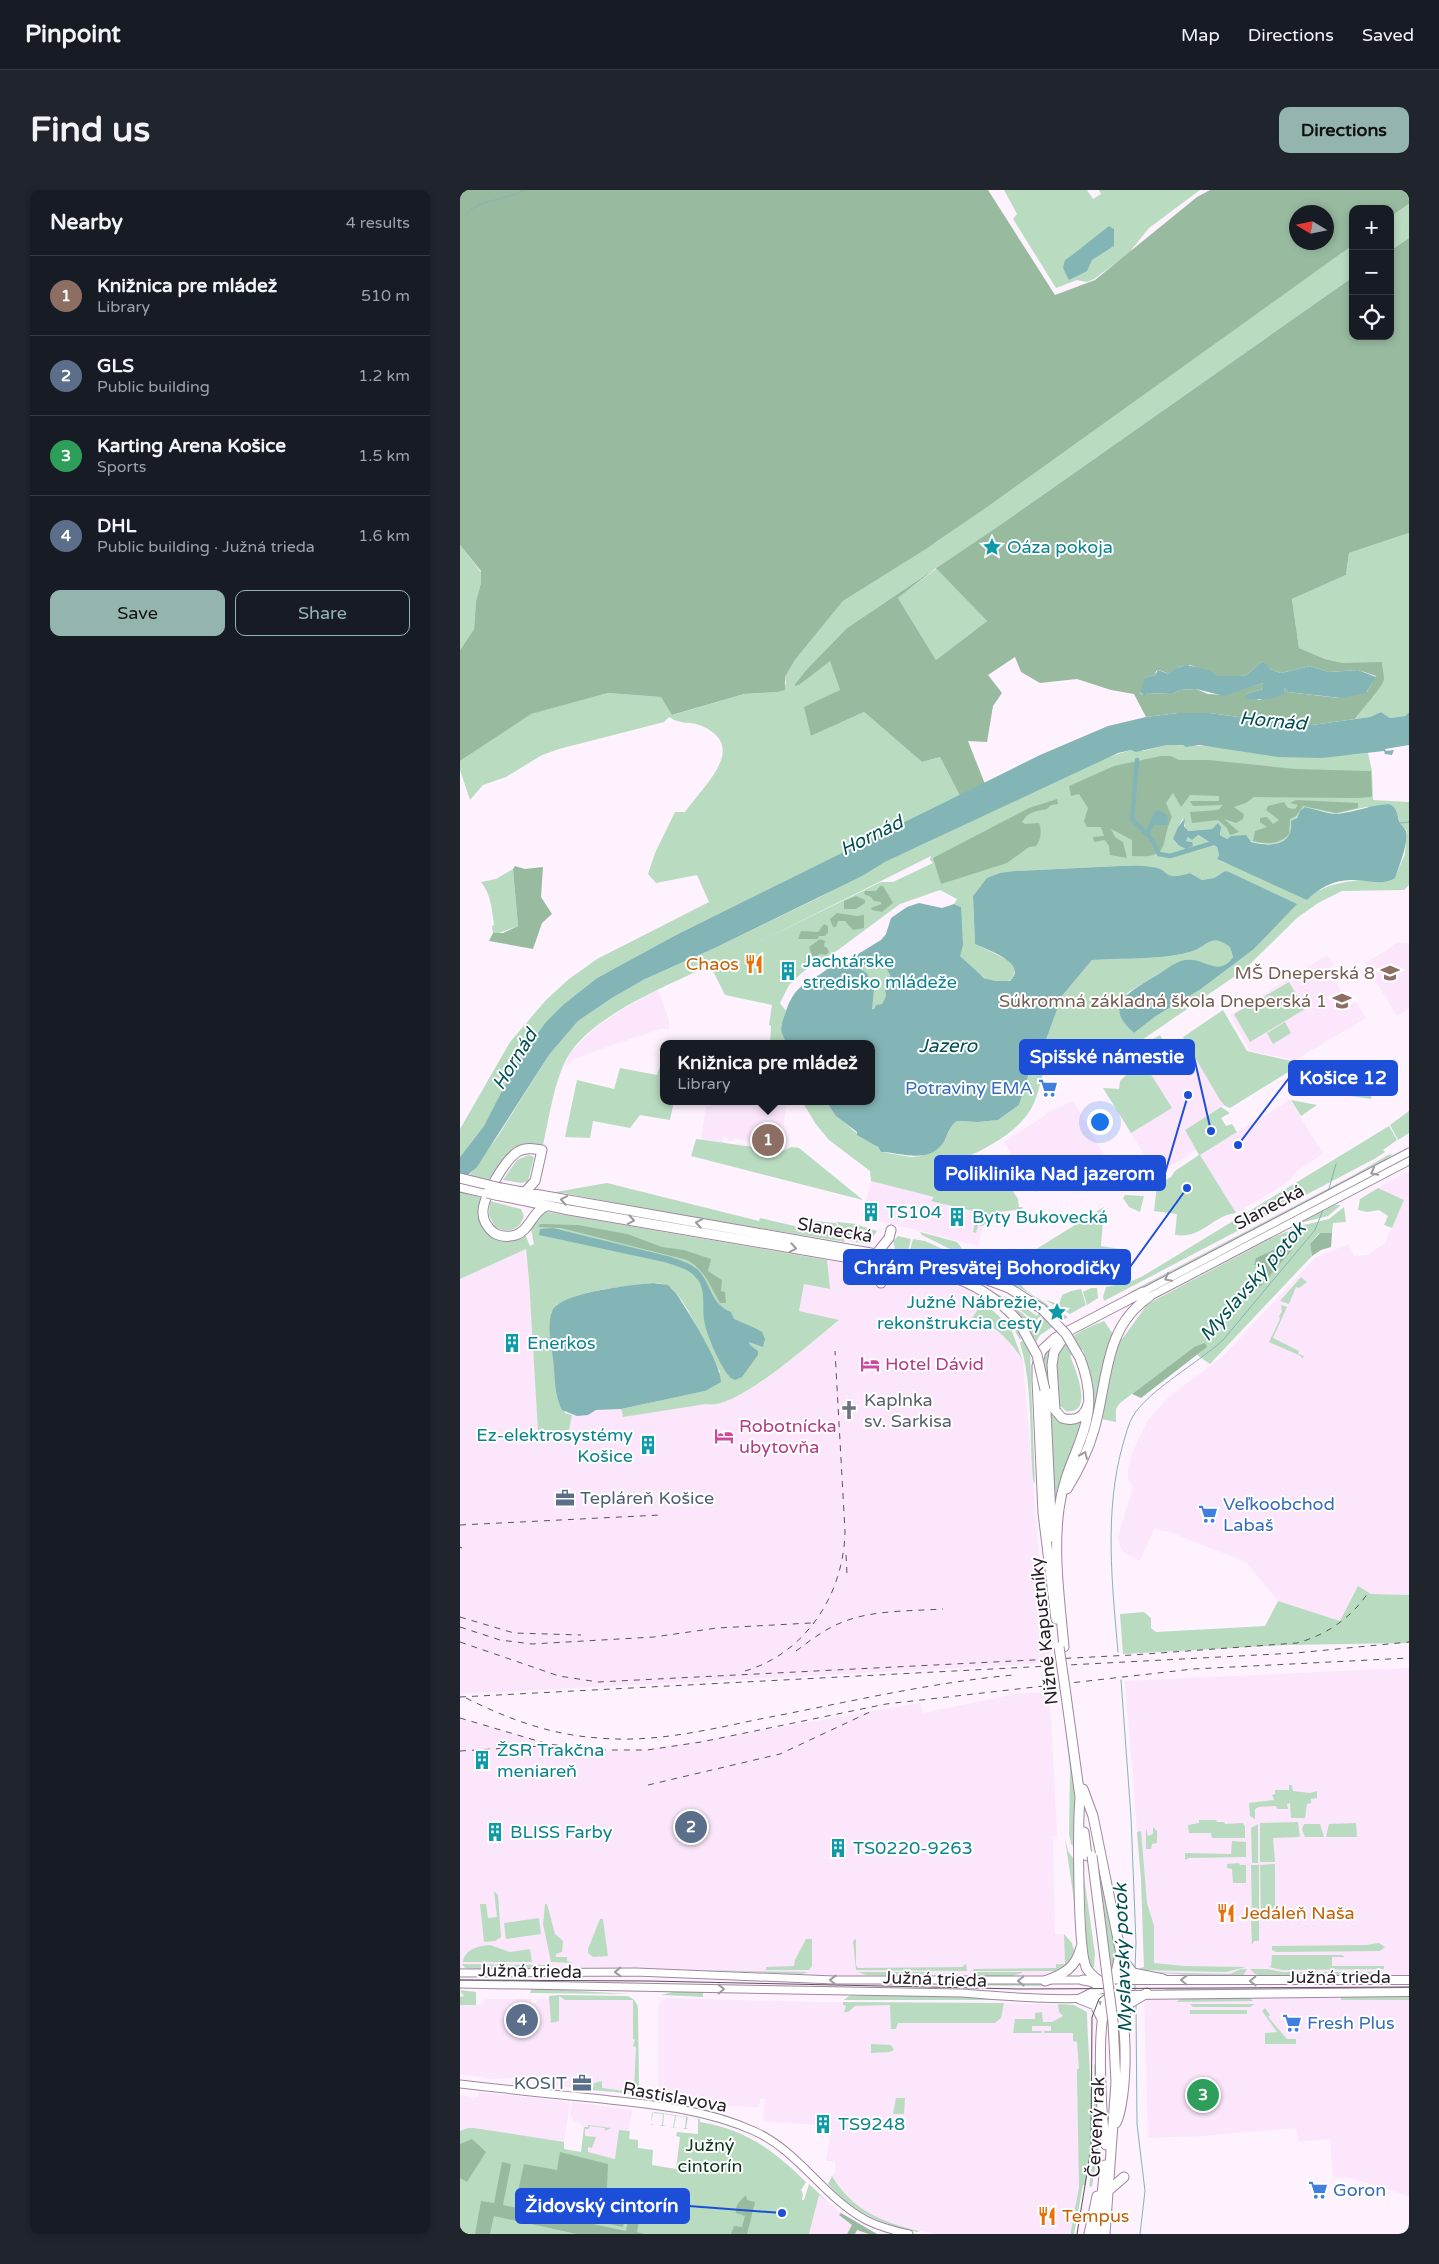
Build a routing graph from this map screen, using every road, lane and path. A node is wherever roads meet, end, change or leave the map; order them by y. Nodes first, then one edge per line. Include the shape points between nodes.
1 (1409, 1152) edge
2 (1409, 1161) edge
3 (537, 1175) junction
4 (460, 1178) edge
5 (460, 1187) edge
6 (498, 1192) junction
7 (523, 1197) junction
8 (545, 1201) junction
9 (528, 1224) junction
10 (877, 1258) junction
11 (903, 1258) junction
12 (892, 1264) junction
13 (952, 1276) junction
14 (1146, 1294) junction
15 (1041, 1311) junction
16 (1068, 1331) junction
17 (1060, 1343) junction
18 (1078, 1359) junction
19 (1089, 1396) junction
20 (1054, 1404) junction
21 (1061, 1497) junction
22 (1056, 1618) junction
23 (1062, 1647) junction
24 (1081, 1793) junction
25 (1086, 1855) junction
26 (1082, 1937) junction
27 (1120, 1951) junction
28 (460, 1973) edge
29 (1140, 1978) junction
30 (1083, 1980) joint
31 (1130, 1980) joint
32 (1163, 1980) joint
33 (1409, 1980) edge
34 (1045, 1981) junction
35 (460, 1984) edge
36 (1109, 1988) junction
37 (1409, 1992) edge
38 (1142, 1995) joint
39 (1130, 1997) junction
40 (1080, 1999) junction
41 (1123, 2018) junction
42 (1107, 2021) junction
43 (460, 2084) edge
44 (1113, 2127) junction
45 (1107, 2169) junction
46 (1109, 2191) junction
47 (909, 2234) edge
48 (1089, 2234) edge
49 (1098, 2234) edge
50 (1105, 2234) edge

1 -> 14 street, Slanecká
2 - 14 street, Slanecká
3 - 7 highway
3 - 8 highway via 537,1185
3 - 9 highway via 542,1150 531,1148 517,1152 507,1161 483,1207 486,1223 498,1235 516,1235
4 - 6 highway, bridge
5 - 6 highway, bridge
6 - 7 highway, Slanecká
7 - 8 highway, Slanecká
7 - 9 highway
8 - 9 highway
8 - 10 highway, Slanecká
10 - 11 highway, Slanecká
10 - 11 highway via 890,1234 893,1248
10 - 12 highway, Slanecká
10 - 12 highway via 881,1283
11 - 15 highway, Slanecká via 956,1268 986,1278 1016,1292
12 - 13 highway, Slanecká
13 - 15 highway via 964,1276 992,1286
13 - 22 highway, Nižné Kapustníky, bridge via 985,1292 1019,1322 1035,1349 1041,1368 1045,1390
14 - 16 highway
14 - 17 highway
21 -> 14 highway via 1076,1474 1094,1430 1114,1338
15 - 18 highway
16 - 17 highway
16 - 22 highway via 1044,1347 1039,1355 1037,1373 1044,1513
17 - 20 highway via 1052,1361
18 - 19 highway via 1087,1378
18 - 20 highway via 1083,1387 1082,1406 1077,1412 1068,1414
19 - 20 highway via 1087,1408 1075,1419 1060,1417
19 - 21 highway, Nižné Kapustníky via 1086,1427
21 - 23 highway, Nižné Kapustníky via 1057,1528
22 - 23 highway, Nižné Kapustníky
23 - 24 highway, Nižné Kapustníky, bridge
24 - 25 highway, Nižné Kapustníky
24 - 27 highway via 1093,1816
25 - 26 highway via 1080,1873
25 - 42 highway, Nižné Kapustníky, bridge
26 - 34 highway via 1073,1966
26 - 36 highway via 1086,1966
27 - 29 highway via 1124,1964
27 - 36 highway via 1118,1967
34 -> 28 street, Južná trieda via 834,1980 636,1972
29 - 31 main road
29 - 32 highway
30 - 34 street, Južná trieda
30 - 36 highway
31 - 36 highway
33 -> 32 main road, Južná trieda
35 -> 40 street, Južná trieda via 962,1993
36 - 39 highway
36 - 40 highway
36 - 41 highway
36 - 42 highway
37 - 38 main road, Južná trieda
38 - 39 highway
39 - 41 highway
40 - 42 highway via 1097,2006
41 - 44 highway via 1123,2102
42 - 44 highway, Červený rak via 1116,2073
42 - 45 highway, Červený rak via 1111,2082
43 - 47 street, Rastislavova via 633,2102 728,2121 761,2134 779,2147 865,2220
44 - 45 highway, Červený rak
45 - 46 highway, Červený rak
45 - 46 highway via 1124,2177
45 - 48 highway
45 - 49 highway, Červený rak
46 - 50 highway, Červený rak

